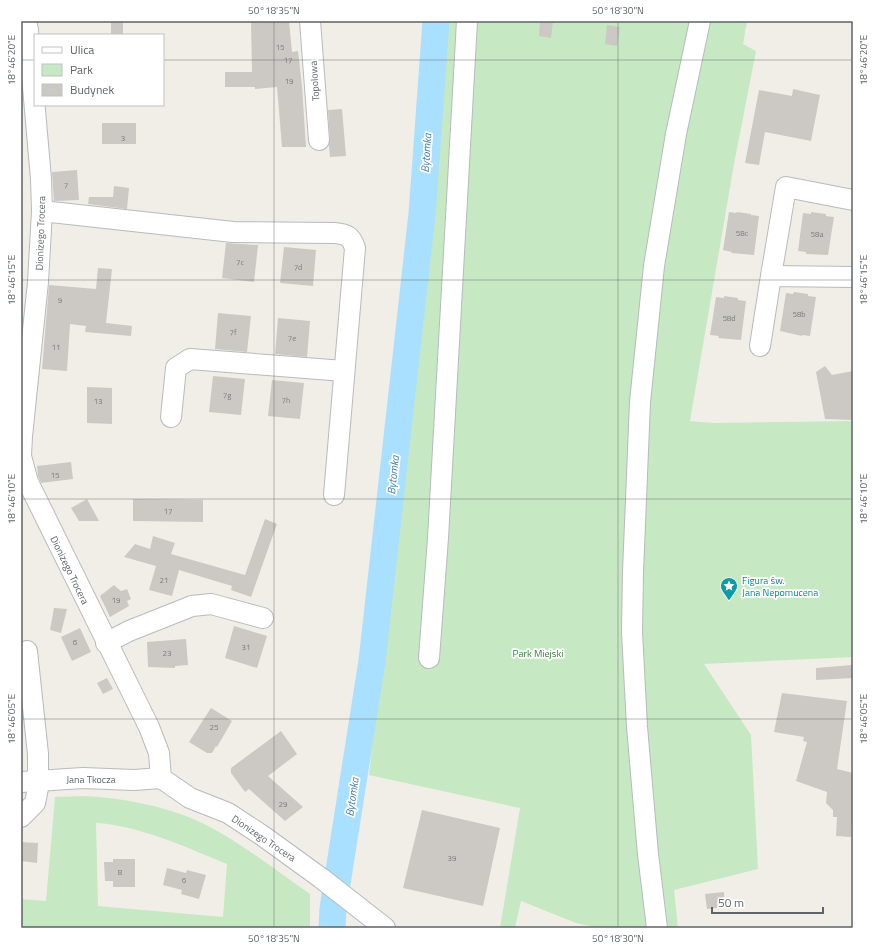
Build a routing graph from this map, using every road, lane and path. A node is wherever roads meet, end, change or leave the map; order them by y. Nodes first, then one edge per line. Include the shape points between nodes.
1 (26, 21) edge
2 (310, 21) edge
3 (467, 21) edge
4 (700, 21) edge
5 (27, 75) edge
6 (319, 140) dead end
7 (853, 200) edge
8 (42, 211) junction
9 (771, 276) junction
10 (853, 276) edge
11 (760, 346) dead end
12 (344, 371) junction
13 (171, 417) dead end
14 (334, 495) dead end
15 (263, 618) dead end
16 (106, 643) junction
17 (27, 651) dead end
18 (429, 658) dead end
19 (30, 755) edge
20 (161, 778) junction
21 (29, 782) edge
22 (21, 818) edge
23 (385, 928) edge
24 (657, 928) edge

1 - 5 street, Dionizego Trocera
2 - 6 street, Topolowa
3 - 18 street
4 - 24 street via 676,134 656,258 640,402 632,632 647,846
5 - 8 street, Dionizego Trocera via 41,179
7 - 9 street via 786,187
8 - 12 street via 233,232 345,234 352,239 355,248
8 - 16 street, Dionizego Trocera via 21,456 28,482
9 - 10 street
9 - 11 street
12 - 13 street via 190,359 176,368
12 - 14 street
15 - 16 street via 217,605 202,604 129,631
16 - 20 street, Dionizego Trocera via 153,739 160,759
17 - 19 street
19 - 21 street
20 - 21 street, Jana Tkocza via 83,778
20 - 23 street, Dionizego Trocera via 190,798 228,813 263,836
21 - 22 street via 38,788 35,803

